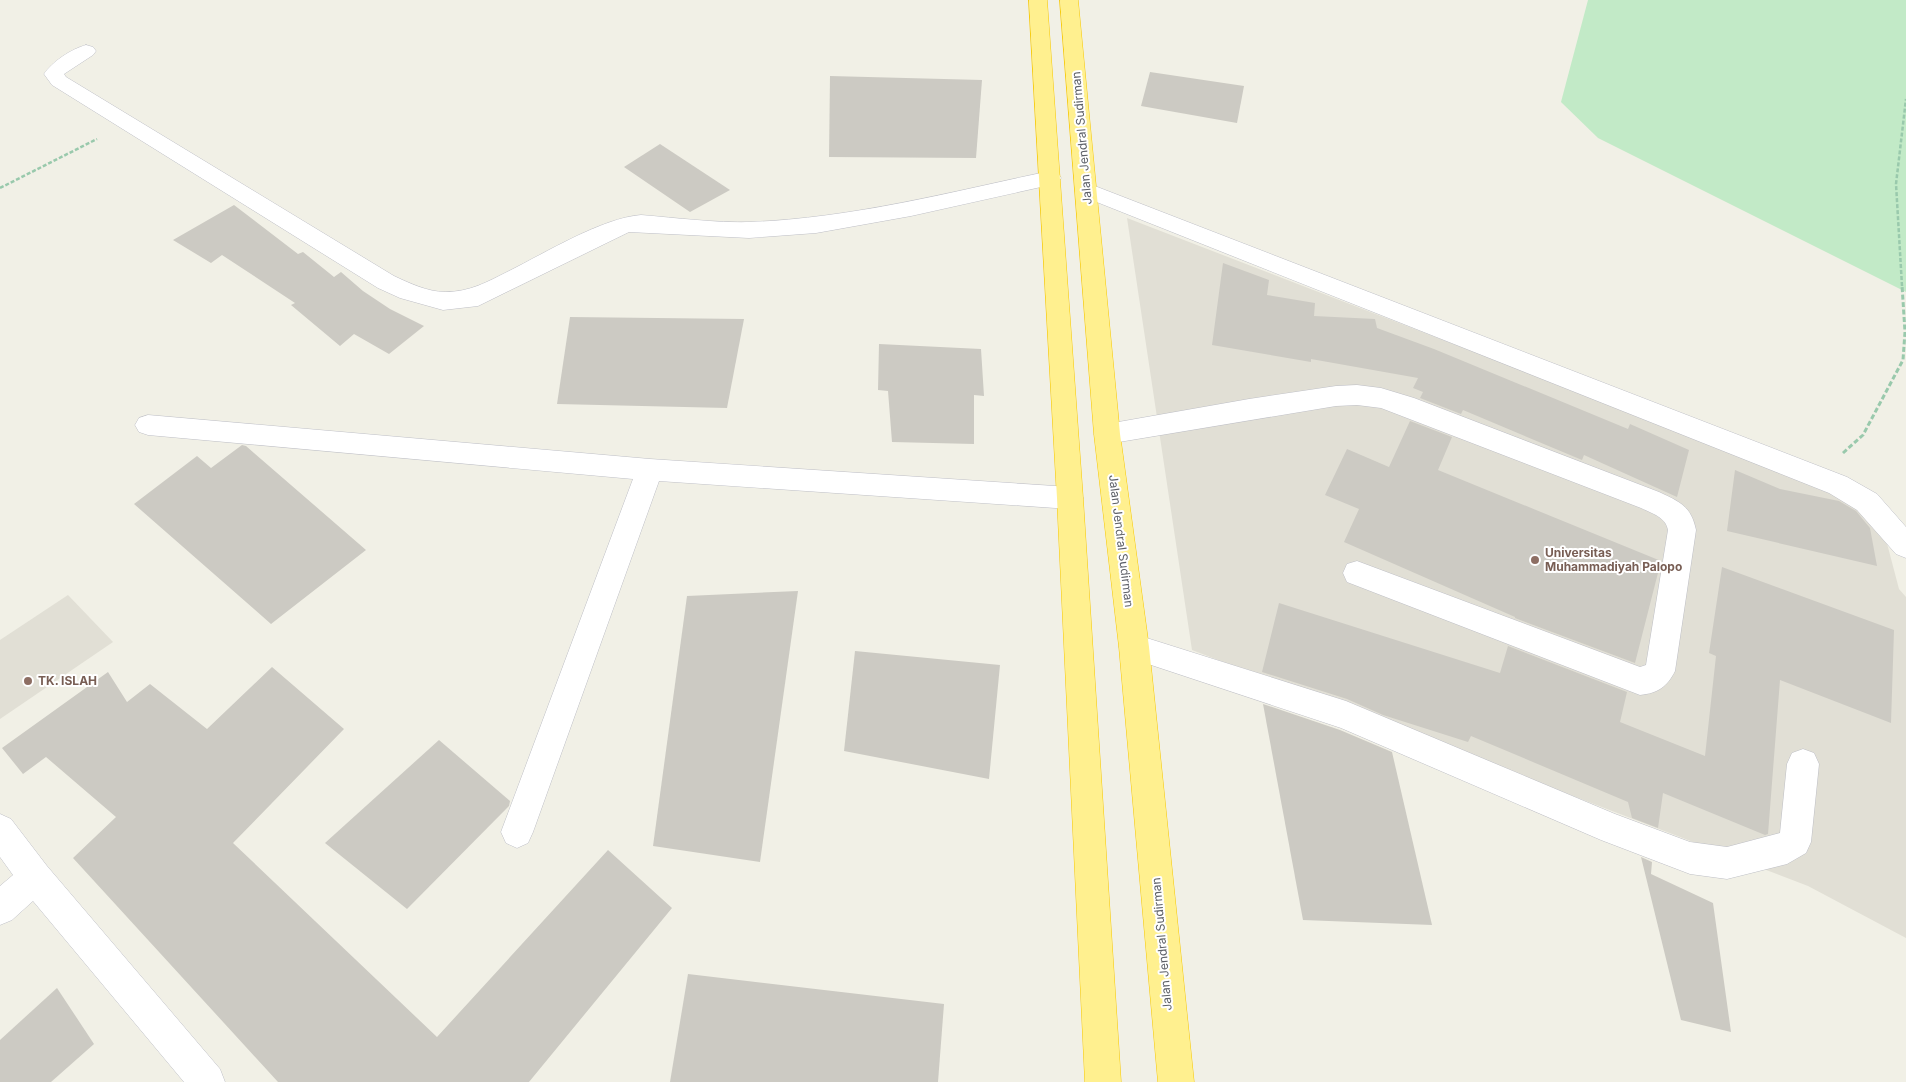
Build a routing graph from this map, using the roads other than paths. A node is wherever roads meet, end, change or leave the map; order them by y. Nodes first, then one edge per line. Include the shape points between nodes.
1 (1038, 0) edge
2 (1069, 0) edge
3 (86, 51) dead end
4 (1050, 178) junction
5 (1087, 190) junction
6 (148, 425) dead end
7 (1107, 434) junction
8 (650, 470) junction
9 (1070, 498) junction
10 (1906, 546) edge
11 (1357, 573) dead end
12 (1134, 647) junction
13 (1804, 764) dead end
14 (0, 830) edge
15 (517, 832) dead end
16 (36, 878) junction
17 (0, 908) edge
18 (207, 1082) edge
19 (1103, 1082) edge
20 (1176, 1082) edge

1 - 4 highway
2 - 5 highway, Jalan Jendral Sudirman
3 - 4 street via 54,74 59,81 386,282 408,292 443,301 478,297 626,224 780,229 911,208
4 - 9 highway
5 - 7 highway, Jalan Jendral Sudirman
5 - 10 street via 1817,477 1860,496
6 - 8 street
7 - 11 street via 1336,396 1357,394 1381,398 1650,500 1680,519 1682,530 1660,671 1651,680 1640,681
7 - 12 highway, Jalan Jendral Sudirman
8 - 9 street
8 - 15 street
9 - 19 highway
12 - 13 street via 1346,715 1612,829 1705,861 1727,863 1787,848 1796,842
12 - 20 highway, Jalan Jendral Sudirman
14 - 16 street
16 - 17 street
16 - 18 street

